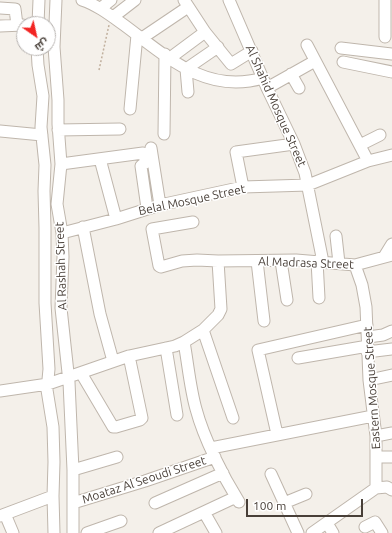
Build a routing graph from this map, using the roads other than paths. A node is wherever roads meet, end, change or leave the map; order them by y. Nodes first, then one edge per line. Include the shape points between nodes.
1 (39, 0) edge
2 (56, 0) edge
3 (111, 0) edge
4 (135, 0) edge
5 (230, 0) edge
6 (385, 0) edge
7 (92, 3) edge
8 (186, 3) edge
9 (0, 8) edge
10 (17, 16) edge
11 (38, 16) edge
12 (112, 16) junction
13 (16, 25) edge
14 (0, 26) edge
15 (205, 32) junction
16 (140, 36) junction
17 (384, 37) dead end
18 (307, 45) dead end
19 (218, 47) junction
20 (341, 48) dead end
21 (252, 51) junction
22 (392, 54) edge
23 (37, 56) edge
24 (167, 56) junction
25 (315, 60) junction
26 (343, 62) dead end
27 (186, 69) junction
28 (392, 72) edge
29 (291, 74) junction
30 (265, 83) junction
31 (299, 88) dead end
32 (188, 92) dead end
33 (130, 109) dead end
34 (49, 128) junction
35 (120, 129) dead end
36 (0, 131) edge
37 (164, 134) dead end
38 (380, 135) dead end
39 (294, 144) junction
40 (360, 145) junction
41 (146, 150) junction
42 (392, 155) edge
43 (100, 159) junction
44 (368, 162) junction
45 (61, 164) junction
46 (308, 185) junction
47 (243, 187) junction
48 (160, 205) junction
49 (147, 208) junction
50 (116, 218) junction
51 (193, 222) dead end
52 (83, 227) junction
53 (62, 233) junction
54 (336, 236) dead end
55 (392, 244) edge
56 (388, 256) edge
57 (218, 261) junction
58 (257, 261) junction
59 (281, 261) junction
60 (320, 262) junction
61 (339, 263) junction
62 (355, 265) junction
63 (319, 298) dead end
64 (287, 300) dead end
65 (264, 321) dead end
66 (367, 325) junction
67 (203, 330) junction
68 (392, 331) edge
69 (184, 342) junction
70 (368, 345) junction
71 (166, 348) junction
72 (392, 349) edge
73 (129, 356) junction
74 (298, 358) dead end
75 (113, 361) junction
76 (81, 373) junction
77 (392, 375) edge
78 (67, 378) junction
79 (369, 380) junction
80 (50, 383) junction
81 (0, 391) edge
82 (177, 415) dead end
83 (373, 416) junction
84 (233, 418) dead end
85 (62, 432) junction
86 (392, 433) edge
87 (277, 434) junction
88 (376, 436) junction
89 (213, 452) junction
90 (117, 457) dead end
91 (377, 457) junction
92 (392, 457) edge
93 (73, 470) junction
94 (222, 473) junction
95 (271, 474) dead end
96 (376, 488) junction
97 (392, 490) edge
98 (306, 494) dead end
99 (53, 496) junction
100 (73, 503) junction
101 (155, 503) dead end
102 (284, 503) junction
103 (204, 512) junction
104 (3, 515) edge
105 (121, 521) dead end
106 (327, 523) junction
107 (365, 527) dead end
108 (180, 529) edge
109 (12, 533) edge
110 (54, 533) edge
111 (73, 533) edge
112 (87, 533) edge
113 (159, 533) edge
114 (216, 533) edge
115 (298, 533) edge
116 (312, 533) edge
117 (333, 533) edge
118 (382, 533) edge

1 - 11 street
2 - 34 street, Al Rashah Street via 54,41 58,100
3 - 7 street
4 - 12 street
5 - 21 street, Al Shahid Mosque Street
6 - 17 street
7 - 12 street
8 - 15 street
8 - 16 street
9 - 10 street via 15,9
12 - 16 street
13 - 14 street
15 - 19 street
15 - 24 street
16 - 24 street
16 - 33 street
18 - 25 street
19 - 21 street via 231,64
19 - 27 street
20 - 22 street
21 - 30 street, Al Shahid Mosque Street
23 - 34 street, Al Rashah Street
24 - 27 street
24 - 37 street
25 - 29 street
25 - 40 street
26 - 28 street
27 - 30 street via 228,83
27 - 32 street
29 - 30 street
29 - 31 street
30 - 39 street, Al Shahid Mosque Street
34 - 35 street
34 - 36 street
34 - 45 street, Al Rashah Street
34 - 80 street, Al Rashah Street via 44,191 45,303
38 - 40 street
39 - 46 street, Al Shahid Mosque Street
39 - 47 street via 236,152
40 - 44 street
41 - 43 street
41 - 48 street
41 - 49 street via 145,163 141,166
42 - 44 street, Belal Mosque Street
43 - 45 street
43 - 50 street
44 - 46 street, Belal Mosque Street
45 - 53 street, Al Rashah Street via 57,204
46 - 47 street, Belal Mosque Street
46 - 60 street, Al Shahid Mosque Street
47 - 48 street, Belal Mosque Street
48 - 49 street, Belal Mosque Street
49 - 50 street, Belal Mosque Street
50 - 52 street, Belal Mosque Street
51 - 57 street, Al Madrasa Street via 152,229 159,265 182,261
52 - 53 street, Belal Mosque Street
52 - 75 street via 100,314
53 - 78 street, Al Rashah Street via 61,308
54 - 61 street
55 - 56 street
56 - 62 street, Al Madrasa Street
57 - 58 street, Al Madrasa Street
57 - 67 street via 221,309
58 - 59 street, Al Madrasa Street
58 - 65 street
59 - 60 street, Al Madrasa Street
59 - 64 street
60 - 61 street, Al Madrasa Street
60 - 63 street, Al Shahid Mosque Street
61 - 62 street, Al Madrasa Street
62 - 66 street, Eastern Mosque Street via 362,285
66 - 70 street, Eastern Mosque Street
66 - 87 street via 259,349 257,352
67 - 69 street
67 - 84 street
68 - 70 street
69 - 71 street
69 - 89 street via 196,411
70 - 72 street
70 - 74 street
70 - 79 street, Eastern Mosque Street
71 - 73 street
71 - 82 street
73 - 75 street
73 - 76 street via 142,418 140,420 113,427
75 - 76 street
76 - 78 street
77 - 79 street
78 - 80 street
78 - 85 street, Al Rashah Street
79 - 83 street, Eastern Mosque Street
80 - 81 street
80 - 85 street, Al Rashah Street via 48,398 52,416
83 - 87 street, Moataz Al Seoudi Street
83 - 88 street, Eastern Mosque Street
85 - 93 street, Al Rashah Street
85 - 99 street, Al Rashah Street via 54,462
86 - 88 street
87 - 89 street, Moataz Al Seoudi Street
88 - 91 street, Eastern Mosque Street
89 - 94 street
89 - 100 street, Moataz Al Seoudi Street via 145,481
90 - 93 street
91 - 92 street
91 - 96 street, Eastern Mosque Street
93 - 100 street, Al Rashah Street
94 - 101 street
94 - 103 street via 238,500
95 - 102 street
96 - 97 street via 387,487
96 - 106 street
98 - 102 street
99 - 104 street
99 - 110 street, Al Rashah Street
100 - 111 street, Al Rashah Street
102 - 115 street
103 - 108 street
103 - 114 street
104 - 109 street
105 - 112 street
106 - 116 street
106 - 117 street
107 - 118 street via 375,522
108 - 113 street

